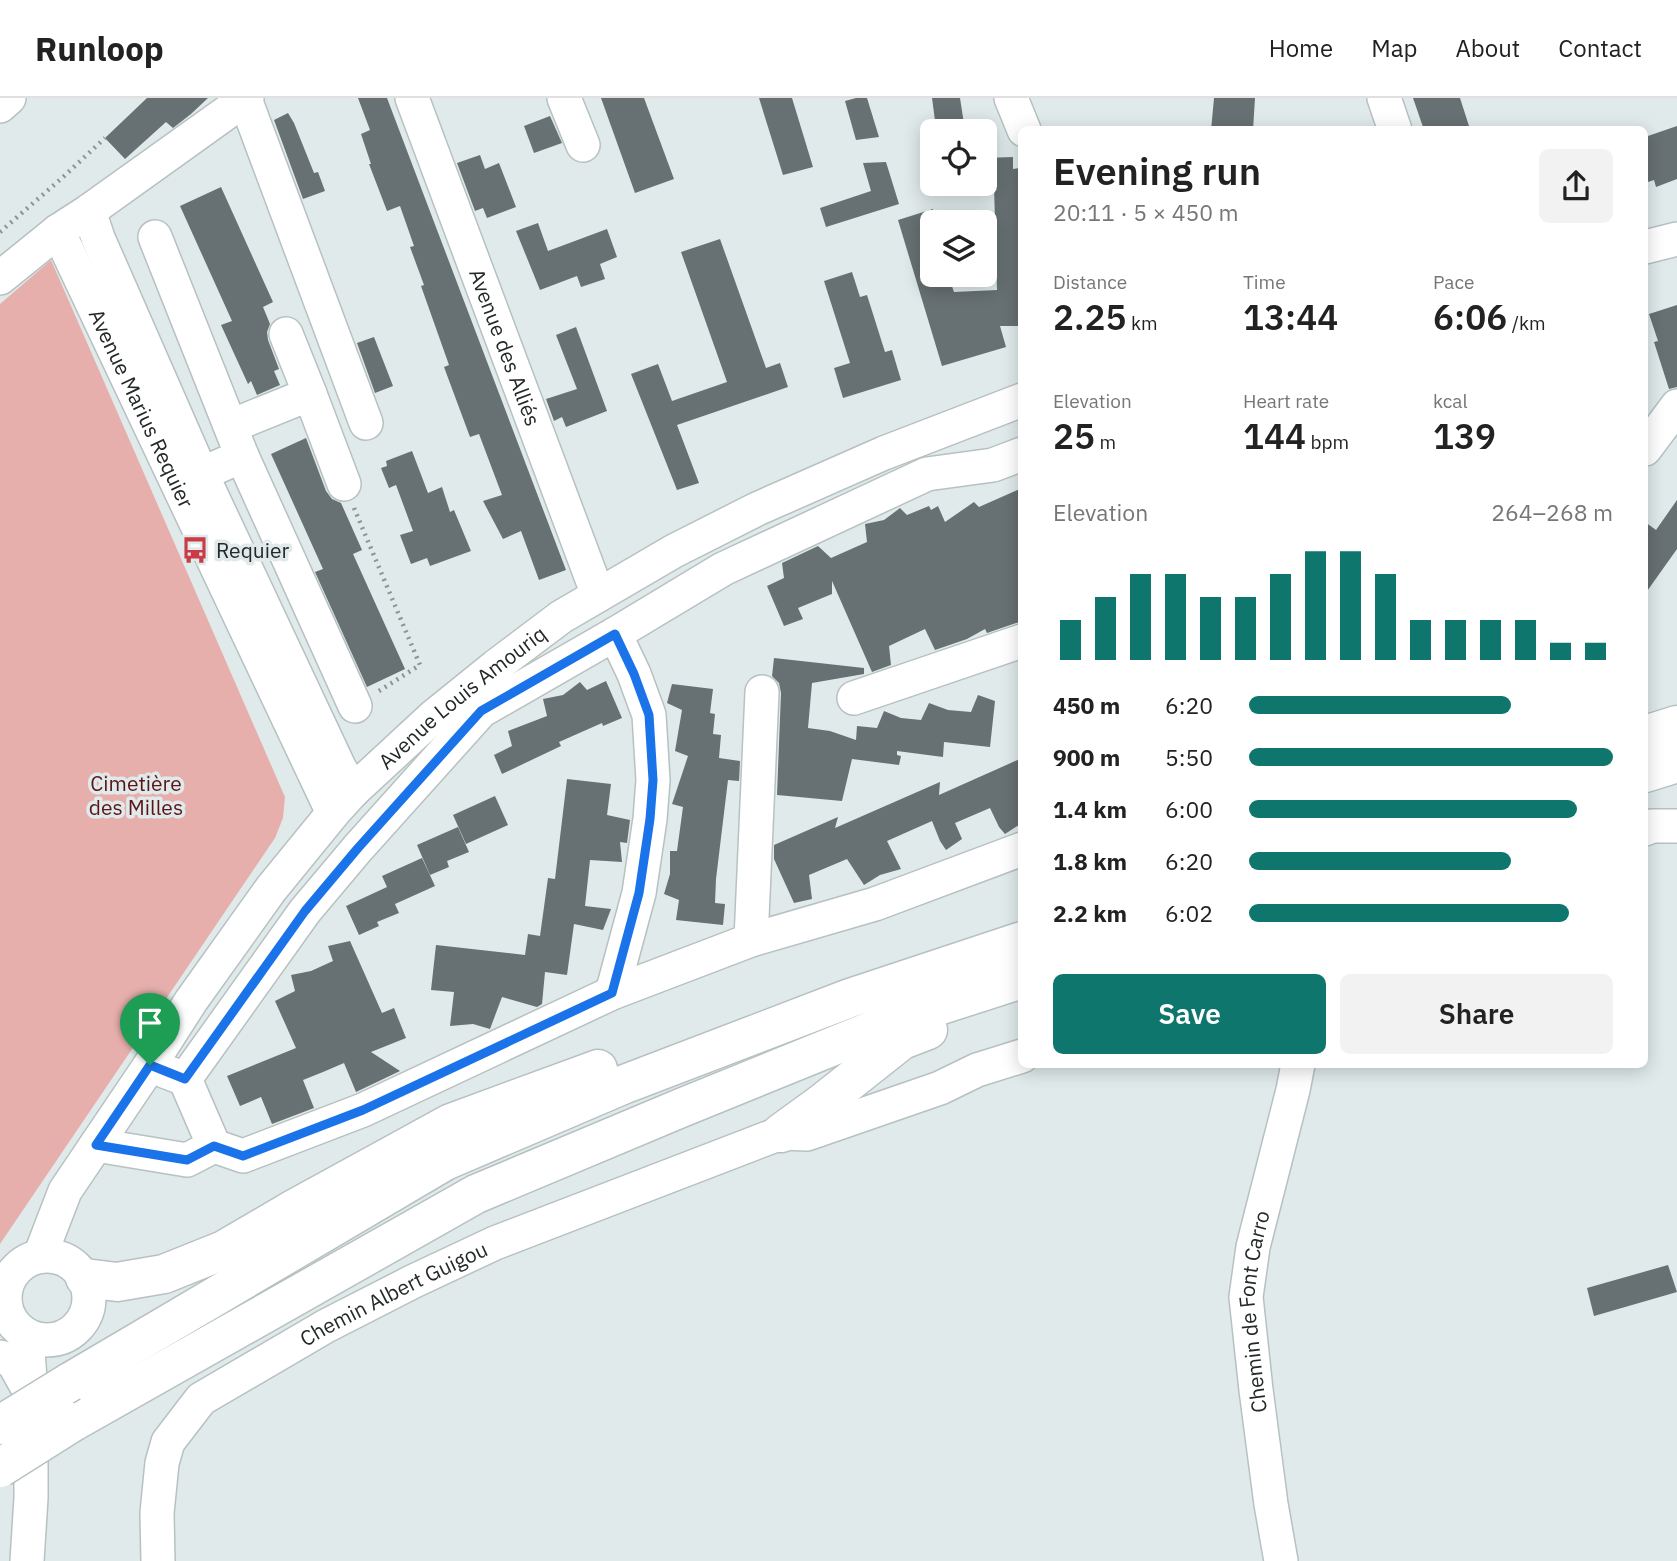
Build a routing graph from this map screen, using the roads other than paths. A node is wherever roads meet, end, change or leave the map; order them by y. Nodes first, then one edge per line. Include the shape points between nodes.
1 (9, 98) edge
2 (412, 98) edge
3 (564, 98) edge
4 (1011, 98) edge
5 (1384, 98) edge
6 (246, 99) edge
7 (0, 106) edge
8 (1022, 126) edge
9 (1394, 126) edge
10 (583, 145) dead end
11 (89, 211) junction
12 (58, 230) junction
13 (155, 237) dead end
14 (1677, 239) edge
15 (1648, 246) edge
16 (0, 278) edge
17 (286, 334) dead end
18 (310, 394) junction
19 (1018, 402) edge
20 (1677, 406) edge
21 (366, 423) dead end
22 (233, 434) junction
23 (172, 442) junction
24 (1648, 445) edge
25 (1018, 456) edge
26 (189, 479) junction
27 (344, 484) road end
28 (597, 595) junction
29 (615, 634) junction
30 (1018, 642) edge
31 (762, 692) dead end
32 (854, 698) dead end
33 (355, 706) road end
34 (1677, 725) edge
35 (1648, 734) edge
36 (1677, 763) edge
37 (1648, 772) edge
38 (343, 802) junction
39 (1677, 826) edge
40 (1648, 828) edge
41 (1018, 850) edge
42 (751, 940) junction
43 (1018, 942) edge
44 (1018, 980) edge
45 (612, 993) junction
46 (850, 998) junction
47 (1018, 1000) edge
48 (1018, 1057) edge
49 (150, 1065) junction
50 (870, 1065) junction
51 (1297, 1068) edge
52 (977, 1070) junction
53 (185, 1079) junction
54 (769, 1137) junction
55 (96, 1145) junction
56 (214, 1146) junction
57 (65, 1191) junction
58 (40, 1256) junction
59 (80, 1271) junction
60 (4, 1285) edge
61 (23, 1334) edge
62 (0, 1357) edge
63 (31, 1394) junction
64 (0, 1425) edge
65 (0, 1468) edge
66 (27, 1561) edge
67 (158, 1561) edge
68 (1281, 1561) edge

1 - 7 street
2 - 28 street, Avenue des Alliés
3 - 10 street
4 - 8 street
5 - 9 street
6 - 11 street
6 - 21 street
11 - 12 street
11 - 23 street, Avenue Marius Requier
12 - 16 street
12 - 23 street, Avenue Marius Requier
13 - 22 street
14 - 15 street
17 - 18 street
18 - 22 street
18 - 27 street
19 - 28 street, Avenue Louis Amouriq via 757,509
20 - 24 street
22 - 23 street
22 - 26 street
22 - 33 street
23 - 26 street, Avenue Marius Requier
25 - 29 street via 993,465 927,474 723,569
26 - 38 street, Avenue Marius Requier
28 - 38 street, Avenue Louis Amouriq via 561,617 434,716
29 - 45 street via 649,715 653,780 639,893
29 - 53 street via 481,711 305,911
30 - 32 street
31 - 42 street
34 - 35 highway
36 - 37 highway
38 - 49 street, Avenue Louis Amouriq via 255,911
39 - 40 street
41 - 42 street via 875,904
42 - 45 street
43 - 46 highway
44 - 65 highway, bridge via 910,1015 476,1195 73,1422
45 - 56 street via 363,1110 255,1152 243,1156
46 - 59 highway via 672,1042 451,1124 224,1250 164,1274 117,1282
46 - 64 highway, bridge via 625,1084 445,1161
47 - 50 highway via 902,1040
48 - 52 street, Chemin Albert Guigou
49 - 53 street
49 - 55 street, Avenue Louis Amouriq
50 - 52 street, Chemin Albert Guigou via 899,1079
50 - 54 highway
51 - 68 street, Chemin de Font Carro via 1253,1247 1246,1297
52 - 54 street, Chemin Albert Guigou via 940,1088 807,1134
53 - 56 street
54 - 67 street, Chemin Albert Guigou via 414,1281 201,1399 168,1442 162,1463
55 - 56 street via 187,1160
55 - 57 street, Avenue Louis Amouriq
57 - 58 street, Avenue Louis Amouriq
57 - 59 street
58 - 59 street via 64,1259
58 - 60 street via 16,1269
59 - 61 street via 89,1291 89,1306 75,1330 63,1337
60 - 61 street via 9,1317
61 - 63 street
62 - 63 street via 12,1360
63 - 66 street

